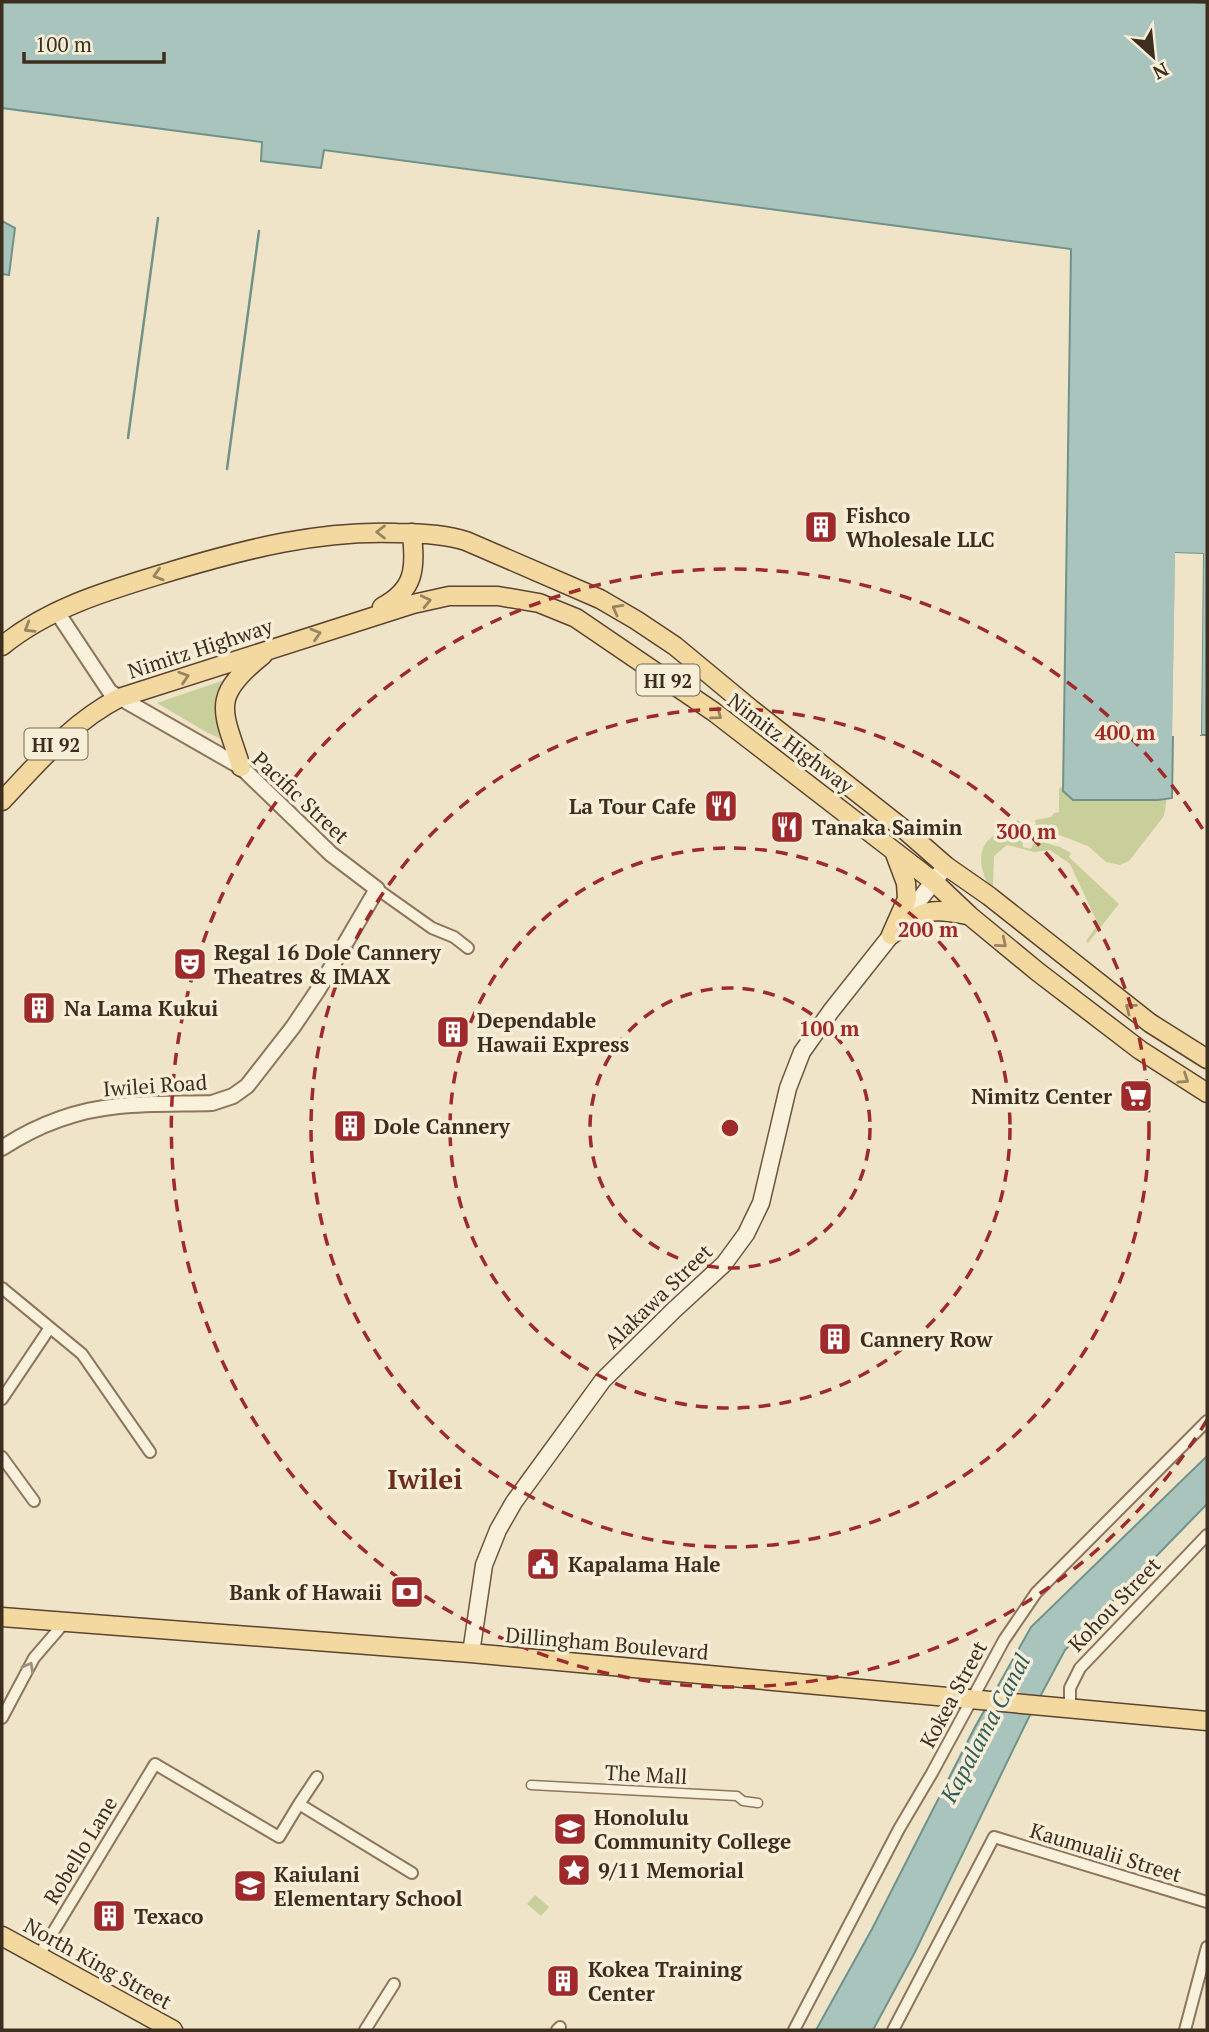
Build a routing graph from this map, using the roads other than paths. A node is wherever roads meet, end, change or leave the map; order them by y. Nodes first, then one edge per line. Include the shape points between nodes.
1 (412, 533) junction
2 (57, 612) junction
3 (361, 620) junction
4 (2, 646) edge
5 (272, 648) junction
6 (120, 698) junction
7 (241, 767) junction
8 (2, 802) edge
9 (894, 851) junction
10 (946, 866) junction
11 (933, 881) junction
12 (377, 889) junction
13 (970, 916) junction
14 (891, 935) junction
15 (468, 948) dead end
16 (1207, 1059) edge
17 (1207, 1093) edge
18 (2, 1147) edge
19 (2, 1289) edge
20 (49, 1328) junction
21 (2, 1399) edge
22 (1207, 1421) edge
23 (150, 1452) dead end
24 (2, 1457) edge
25 (34, 1502) dead end
26 (1207, 1535) edge
27 (2, 1617) edge
28 (65, 1622) junction
29 (471, 1653) junction
30 (980, 1701) junction
31 (1070, 1709) junction
32 (2, 1718) edge
33 (1207, 1721) edge
34 (317, 1777) dead end
35 (531, 1785) dead end
36 (758, 1803) dead end
37 (299, 1804) junction
38 (412, 1873) dead end
39 (1207, 1902) edge
40 (2, 1936) edge
41 (1207, 1947) edge
42 (38, 1957) junction
43 (394, 1984) dead end
44 (173, 2030) edge
45 (365, 2030) edge
46 (794, 2030) edge
47 (893, 2030) edge
48 (1185, 2030) edge

1 -> 2 main road, Nimitz Highway / HI 92 via 348,533 259,546 113,589
1 - 3 main road via 414,559 409,583 395,600
10 -> 1 main road, Nimitz Highway / HI 92 via 675,646 636,620 600,599 466,541
2 -> 4 main road, Nimitz Highway / HI 92
2 - 6 street, Pacific Street via 110,692
5 -> 3 main road, Nimitz Highway / HI 92
3 -> 9 main road, Nimitz Highway / HI 92 via 432,600 471,595 527,600 566,613 714,712
6 -> 5 main road, Nimitz Highway / HI 92
5 - 7 main road via 243,671 226,699 227,726
6 - 7 street, Pacific Street
6 - 8 main road, Nimitz Highway / HI 92 via 66,734
7 - 12 street, Pacific Street via 331,854
9 - 11 main road, Nimitz Highway / HI 92
9 - 14 main road via 907,899
10 - 11 main road, Alakawa Street
16 -> 10 main road, Nimitz Highway / HI 92 via 1150,1023
11 - 13 main road, Nimitz Highway / HI 92
11 - 14 main road, Alakawa Street
12 - 15 street, Pacific Street
12 - 18 street, Iwilei Road via 305,1010 240,1091 212,1103 121,1105 83,1112
13 - 14 main road via 934,910 917,915
13 -> 17 main road, Nimitz Highway / HI 92 via 1140,1049
14 - 29 main road, Alakawa Street via 802,1052 788,1088 765,1190 746,1234 724,1264 603,1380 505,1516 483,1572
19 - 20 street
20 - 21 street
20 - 23 street via 85,1358
22 - 30 street, Kokea Street via 1036,1593 1004,1640
24 - 25 street
26 - 31 street, Kohou Street via 1080,1668 1069,1688
27 - 28 main road, Dillingham Boulevard
28 - 29 main road, Dillingham Boulevard
32 -> 28 street via 34,1658
29 - 30 main road, Dillingham Boulevard
30 - 31 main road, Dillingham Boulevard
30 - 46 street, Kokea Street via 900,1829
31 - 33 main road, Dillingham Boulevard
34 - 37 street
35 - 36 street, The Mall via 737,1796
37 - 38 street
37 - 42 street, Robello Lane via 279,1837 155,1764
39 - 47 street, Kaumualii Street via 994,1837
40 - 42 main road, North King Street
41 - 48 street
42 - 44 main road, North King Street
43 - 45 street

